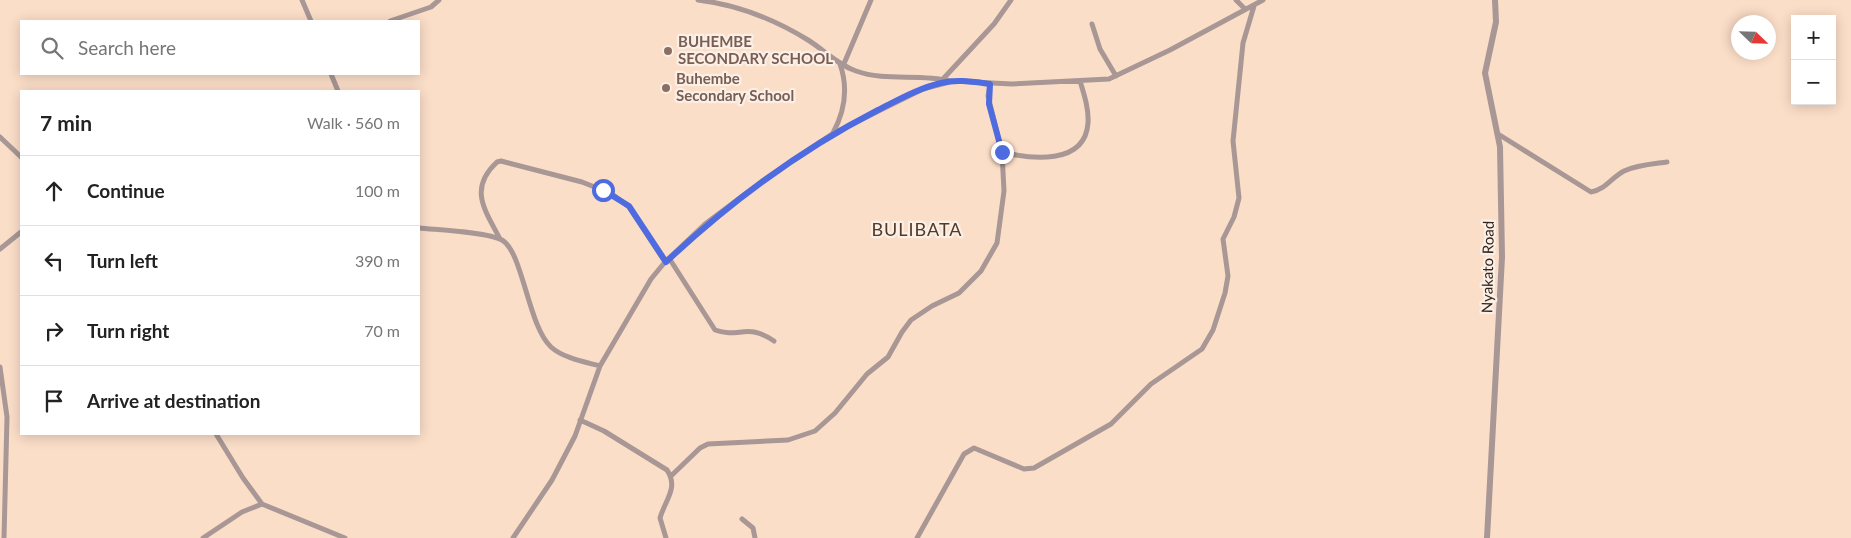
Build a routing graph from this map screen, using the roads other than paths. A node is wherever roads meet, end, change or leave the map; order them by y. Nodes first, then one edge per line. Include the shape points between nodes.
1 (302, 0) edge
2 (439, 0) edge
3 (698, 0) edge
4 (871, 0) edge
5 (1011, 0) edge
6 (1236, 0) edge
7 (1263, 0) edge
8 (1495, 0) edge
9 (1254, 6) junction
10 (1246, 9) junction
11 (311, 20) edge
12 (393, 20) edge
13 (1092, 24) dead end
14 (841, 65) junction
15 (331, 75) edge
16 (1116, 76) junction
17 (943, 79) junction
18 (953, 81) junction
19 (1080, 81) junction
20 (990, 84) junction
21 (338, 90) edge
22 (832, 134) junction
23 (1498, 134) junction
24 (0, 137) edge
25 (1002, 152) junction
26 (20, 156) edge
27 (1667, 162) dead end
28 (420, 228) edge
29 (20, 233) edge
30 (500, 239) junction
31 (0, 249) edge
32 (667, 260) junction
33 (774, 341) dead end
34 (0, 366) edge
35 (600, 366) junction
36 (580, 420) junction
37 (217, 435) edge
38 (671, 476) junction
39 (262, 504) junction
40 (742, 519) dead end
41 (4, 538) edge
42 (203, 538) edge
43 (345, 538) edge
44 (513, 538) edge
45 (666, 538) edge
46 (755, 538) edge
47 (917, 538) edge
48 (1487, 538) edge

1 - 11 street
2 - 12 street via 431,7
3 - 14 street via 739,7 757,14 808,40
4 - 14 street
5 - 17 street via 994,24
6 - 10 street
7 - 9 street
8 - 23 street, Nyakato Road via 1496,22 1485,73
9 - 10 street
9 - 47 street via 1243,43 1233,141 1239,198 1223,239 1228,276 1209,340 1189,360 1151,384 1111,424 1034,468 1024,469 974,448 964,454
10 - 16 street
13 - 16 street via 1100,50
14 - 17 street via 874,75
14 - 22 street via 844,105
15 - 21 street
16 - 19 street
17 - 18 street
18 - 20 street
18 - 22 street via 915,92
19 - 20 street
19 - 25 street via 1088,125 1079,143 1054,158 1022,157
20 - 25 street via 989,104
22 - 32 street via 724,210
23 - 27 street via 1591,192 1629,169
23 - 48 street, Nyakato Road via 1502,257
24 - 26 street
25 - 38 street via 1004,191 997,243 971,283 911,320 888,357 867,374 835,413 816,430 780,441 708,444
28 - 30 street
29 - 31 street
30 - 32 street via 480,192 486,174 496,162 501,161 582,182 612,194 629,206
30 - 35 street via 506,242 513,254 546,342 556,351
32 - 33 street via 715,330 726,333 759,331
32 - 35 street via 636,303
34 - 41 street via 7,417
35 - 36 street
36 - 38 street via 640,452
36 - 44 street via 552,480
37 - 39 street
38 - 45 street via 672,491 660,518
39 - 42 street via 242,512
39 - 43 street
40 - 46 street via 753,528

